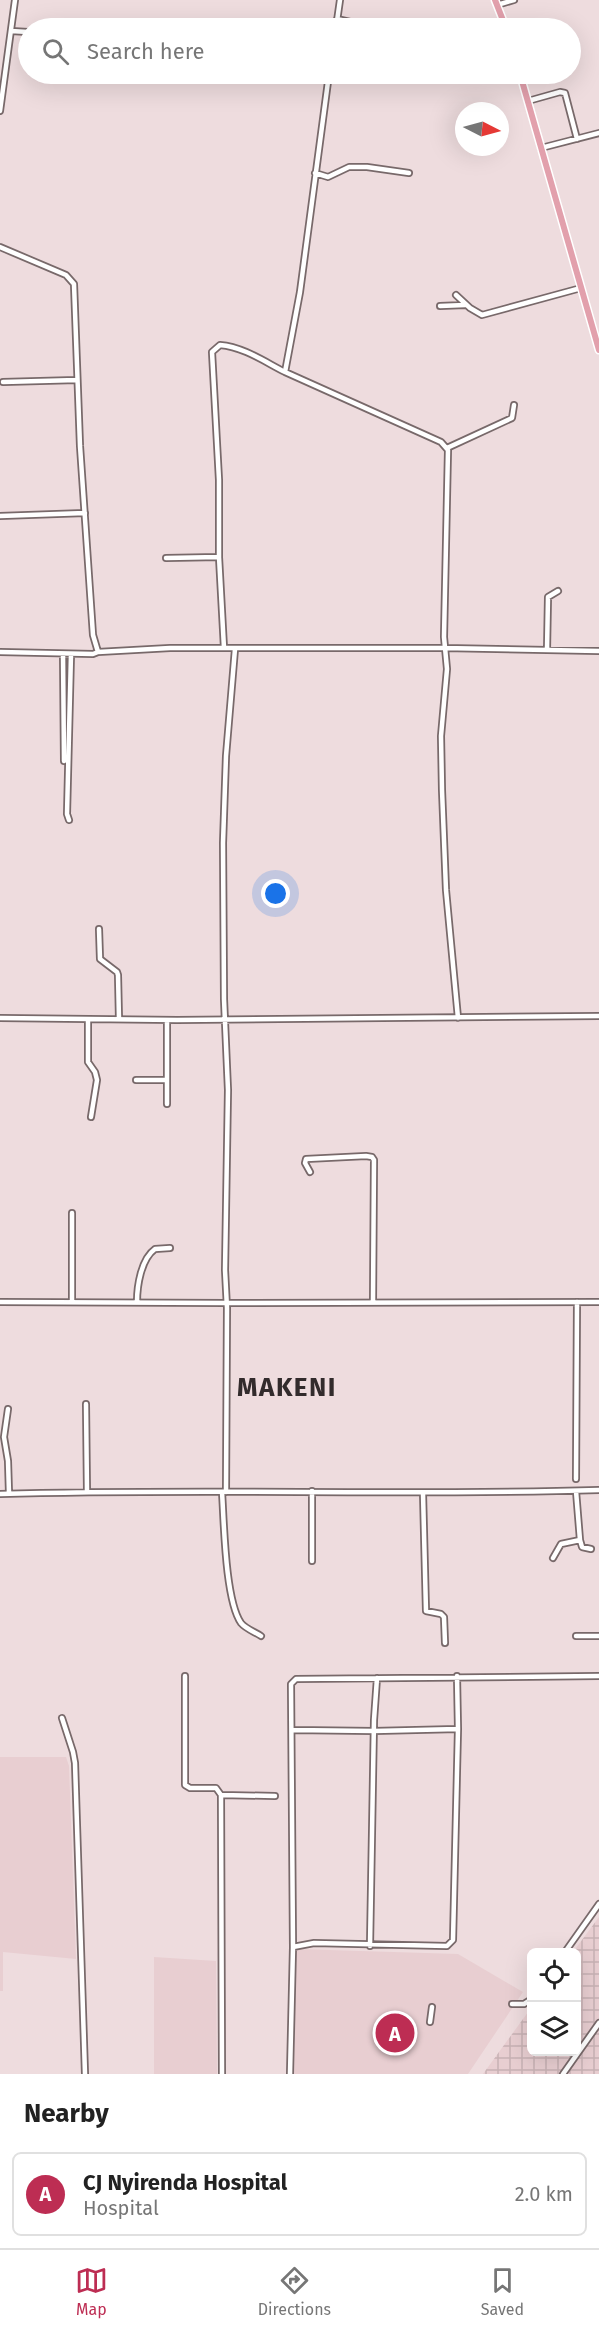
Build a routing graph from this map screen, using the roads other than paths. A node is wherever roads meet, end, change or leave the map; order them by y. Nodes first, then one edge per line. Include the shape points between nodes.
1 (15, 0) edge
2 (340, 0) edge
3 (514, 0) edge
4 (496, 3) edge
5 (337, 18) edge
6 (502, 18) edge
7 (10, 31) junction
8 (18, 31) edge
9 (328, 84) edge
10 (523, 84) edge
11 (528, 101) junction
12 (0, 111) edge
13 (599, 133) edge
14 (577, 139) junction
15 (541, 148) junction
16 (315, 173) junction
17 (409, 173) dead end
18 (0, 247) edge
19 (581, 288) junction
20 (456, 295) dead end
21 (465, 305) junction
22 (440, 306) dead end
23 (599, 350) edge
24 (285, 372) junction
25 (77, 380) junction
26 (3, 382) dead end
27 (514, 405) dead end
28 (447, 447) junction
29 (85, 513) junction
30 (0, 516) edge
31 (219, 557) junction
32 (166, 558) dead end
33 (558, 591) dead end
34 (224, 648) junction
35 (444, 648) junction
36 (235, 649) junction
37 (547, 650) junction
38 (599, 651) edge
39 (0, 652) edge
40 (98, 652) junction
41 (63, 654) junction
42 (71, 654) junction
43 (64, 761) dead end
44 (69, 820) dead end
45 (99, 929) dead end
46 (599, 1016) edge
47 (0, 1018) edge
48 (458, 1018) junction
49 (88, 1019) junction
50 (119, 1019) junction
51 (167, 1020) junction
52 (224, 1020) junction
53 (136, 1080) dead end
54 (166, 1080) junction
55 (167, 1104) dead end
56 (91, 1117) dead end
57 (310, 1172) dead end
58 (72, 1213) dead end
59 (170, 1248) dead end
60 (0, 1302) edge
61 (72, 1302) junction
62 (137, 1302) junction
63 (373, 1302) junction
64 (576, 1302) junction
65 (599, 1302) edge
66 (226, 1304) junction
67 (86, 1404) dead end
68 (8, 1409) dead end
69 (576, 1479) dead end
70 (599, 1490) edge
71 (312, 1491) junction
72 (576, 1491) junction
73 (87, 1492) junction
74 (224, 1492) junction
75 (9, 1493) junction
76 (423, 1493) junction
77 (0, 1494) edge
78 (580, 1540) junction
79 (591, 1549) dead end
80 (553, 1558) dead end
81 (312, 1560) dead end
82 (261, 1636) dead end
83 (576, 1636) dead end
84 (599, 1636) edge
85 (445, 1643) dead end
86 (185, 1676) dead end
87 (457, 1676) junction
88 (599, 1676) edge
89 (377, 1678) junction
90 (62, 1718) dead end
91 (292, 1730) junction
92 (458, 1730) junction
93 (374, 1731) junction
94 (221, 1795) junction
95 (275, 1796) dead end
96 (599, 1904) edge
97 (370, 1946) junction
98 (293, 1947) junction
99 (568, 1948) edge
100 (527, 2002) edge
101 (512, 2004) dead end
102 (432, 2007) dead end
103 (430, 2022) dead end
104 (599, 2023) edge
105 (85, 2074) edge
106 (222, 2074) edge
107 (291, 2074) edge
108 (563, 2074) edge

1 - 7 street
2 - 5 street
3 - 4 street
4 - 6 main road
7 - 8 street
7 - 12 street
9 - 16 street
10 - 11 main road
11 - 14 street via 565,93
11 - 15 main road
13 - 14 street
14 - 15 street
15 - 19 main road
16 - 17 street via 328,177 359,166
16 - 24 street
18 - 25 street via 72,280
19 - 21 street via 485,315
19 - 23 main road
20 - 21 street
21 - 22 street
24 - 28 street
24 - 31 street via 232,347 220,345 212,352
25 - 26 street
25 - 29 street
27 - 28 street via 512,418
28 - 35 street
29 - 30 street
29 - 40 street via 93,634
31 - 32 street
31 - 34 street
33 - 37 street via 548,597
34 - 36 street
34 - 40 street
35 - 36 street
35 - 37 street
35 - 48 street via 447,669 441,736 442,790 446,890
36 - 52 street via 223,843
37 - 38 street
39 - 41 street
40 - 42 street
41 - 42 street
41 - 43 street
42 - 44 street
45 - 50 street via 100,958 118,975
46 - 48 street
47 - 49 street
48 - 52 street
49 - 50 street
49 - 56 street via 88,1062 97,1080
50 - 51 street
51 - 52 street
51 - 54 street
52 - 66 street via 228,1102
53 - 54 street
54 - 55 street
57 - 63 street via 304,1163 306,1159 366,1156 374,1160
58 - 61 street
59 - 62 street via 155,1249 148,1256
60 - 61 street
61 - 62 street
62 - 66 street
63 - 64 street
63 - 66 street
64 - 65 street
64 - 69 street
66 - 74 street
67 - 73 street
68 - 75 street via 4,1437
70 - 72 street
71 - 74 street
71 - 76 street
71 - 81 street
72 - 76 street
72 - 78 street
73 - 74 street
73 - 75 street
74 - 82 street via 227,1567 237,1614 244,1626
75 - 77 street
76 - 85 street via 426,1611 444,1617
78 - 79 street via 582,1547
78 - 80 street via 560,1545
83 - 84 street
86 - 94 street via 185,1785 216,1788
87 - 88 street
87 - 89 street
87 - 92 street
89 - 91 street via 296,1679 291,1684
89 - 93 street
90 - 105 street via 75,1763
91 - 93 street
91 - 98 street
92 - 93 street
92 - 97 street via 453,1940 447,1946
93 - 97 street
94 - 95 street
94 - 106 street
96 - 99 street
97 - 98 street via 314,1943
98 - 107 street
100 - 101 street
102 - 103 street
104 - 108 street

